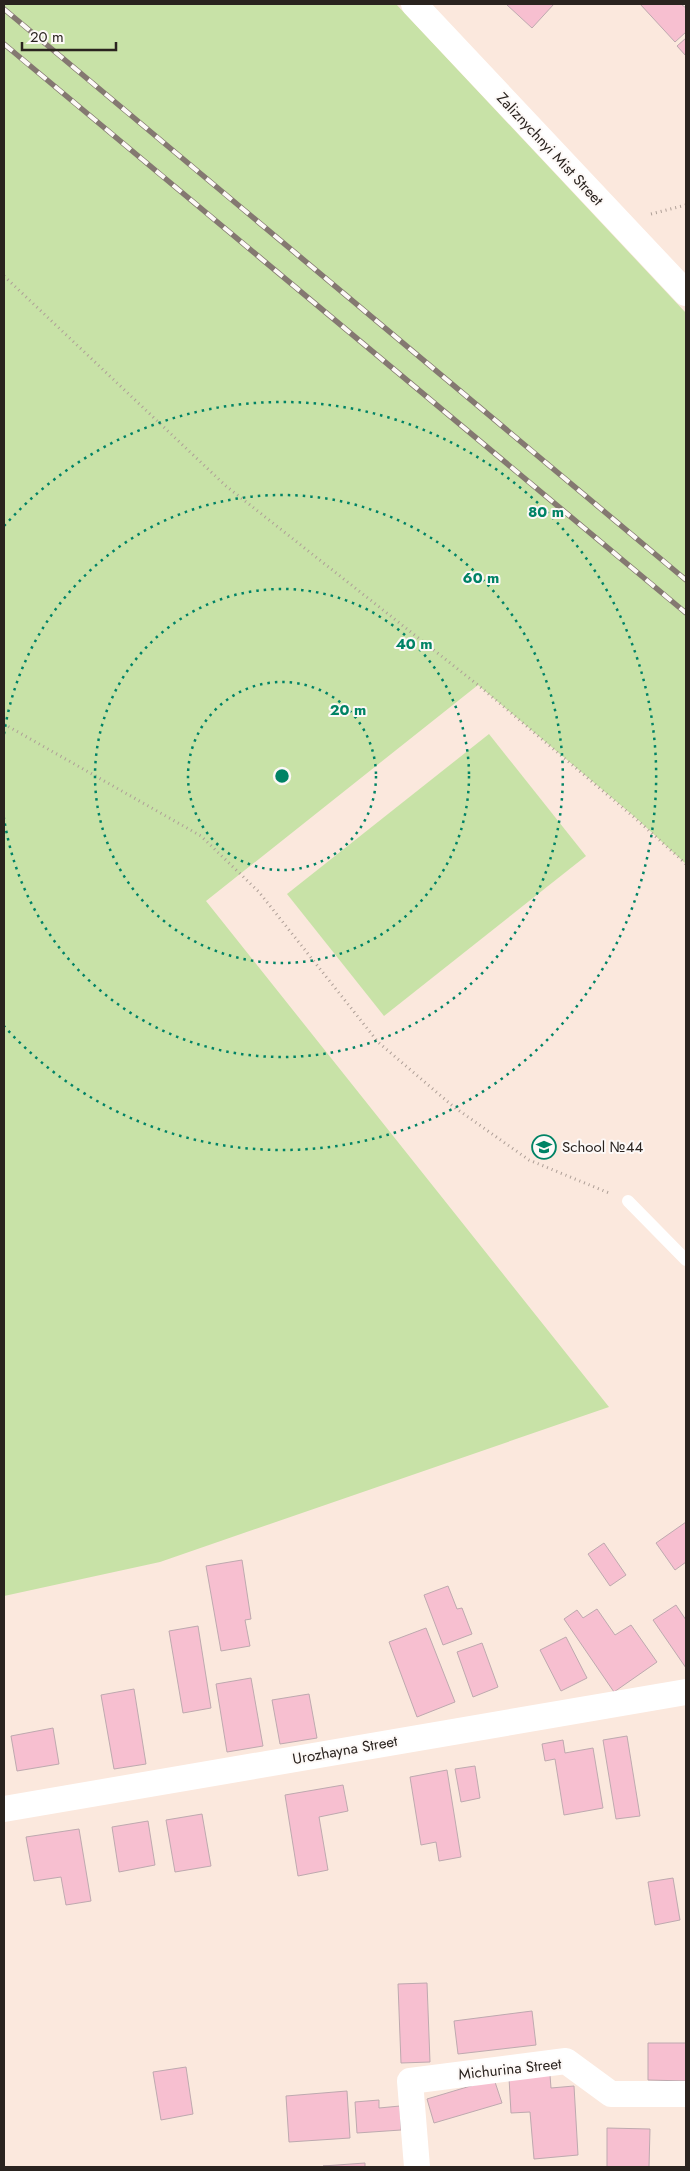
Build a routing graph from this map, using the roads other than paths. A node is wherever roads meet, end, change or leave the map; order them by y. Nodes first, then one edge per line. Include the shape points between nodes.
1 (414, 4) edge
2 (686, 293) edge
3 (628, 1201) road end
4 (686, 1260) edge
5 (686, 1692) edge
6 (4, 1809) edge
7 (686, 2094) edge
8 (417, 2167) edge

1 - 2 street, Zaliznychnyi Mist Street
3 - 4 lane
5 - 6 street, Urozhayna Street
7 - 8 street, Michurina Street via 611,2094 566,2061 410,2081

